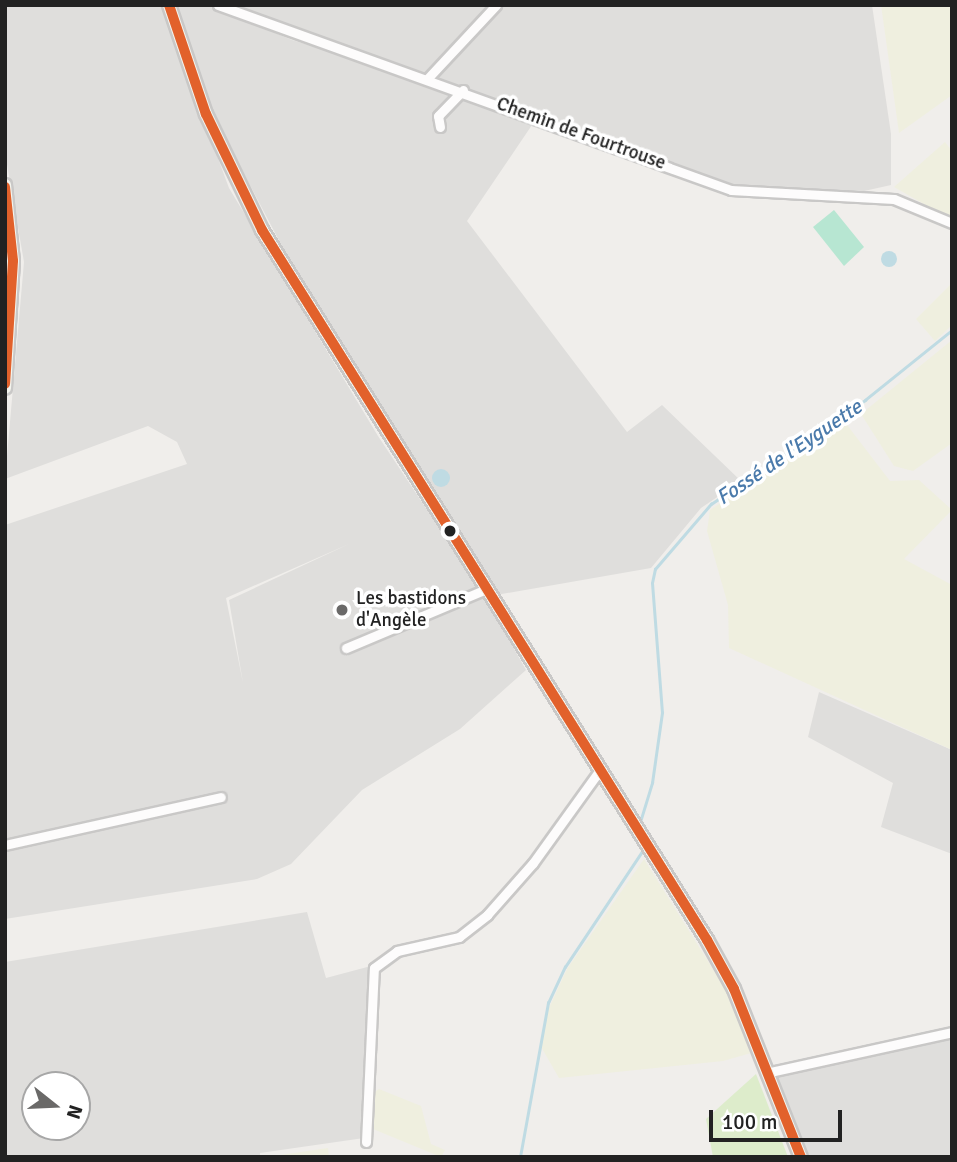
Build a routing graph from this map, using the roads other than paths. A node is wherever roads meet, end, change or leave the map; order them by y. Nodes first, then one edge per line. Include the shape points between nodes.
1 (169, 5) edge
2 (218, 5) edge
3 (496, 5) edge
4 (428, 78) junction
5 (463, 90) junction
6 (440, 127) dead end
7 (5, 185) edge
8 (952, 223) edge
9 (5, 388) edge
10 (484, 590) junction
11 (346, 648) dead end
12 (599, 771) junction
13 (220, 797) dead end
14 (5, 845) edge
15 (952, 1032) edge
16 (766, 1073) junction
17 (366, 1142) dead end
18 (801, 1157) edge

1 - 10 main road via 206,114 262,230
2 - 4 street, Chemin de Fourtrouse via 325,47
3 - 4 street
4 - 5 street, Chemin de Fourtrouse
5 - 6 street via 438,116
5 - 8 street, Chemin de Fourtrouse via 731,190 894,199
7 - 9 main road via 13,261
10 - 11 street
10 - 12 main road
12 - 16 main road via 734,989
12 - 17 street via 533,863 487,915 459,937 397,951 374,968
13 - 14 street
15 - 16 street
16 - 18 main road

